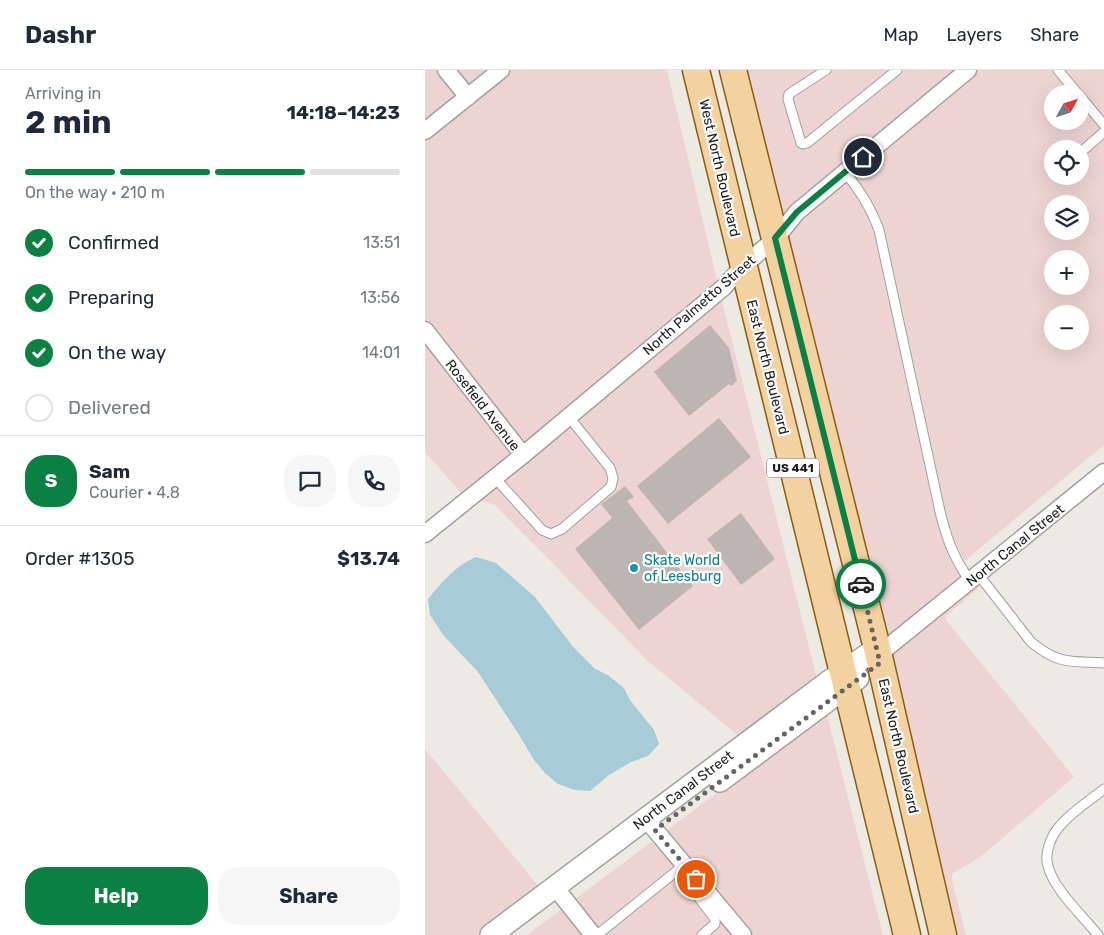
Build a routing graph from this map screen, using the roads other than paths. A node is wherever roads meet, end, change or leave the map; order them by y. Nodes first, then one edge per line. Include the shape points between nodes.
1 (445, 70) edge
2 (501, 70) edge
3 (697, 70) edge
4 (733, 70) edge
5 (826, 70) edge
6 (897, 70) edge
7 (968, 70) edge
8 (1058, 70) edge
9 (1071, 85) edge
10 (468, 97) junction
11 (1089, 107) edge
12 (1104, 125) edge
13 (425, 131) edge
14 (1104, 132) edge
15 (1089, 145) edge
16 (845, 172) junction
17 (775, 238) junction
18 (743, 266) junction
19 (425, 330) edge
20 (569, 417) junction
21 (523, 455) junction
22 (1104, 472) edge
23 (495, 478) junction
24 (425, 534) edge
25 (974, 578) junction
26 (878, 655) junction
27 (1104, 663) edge
28 (845, 678) junction
29 (1104, 789) edge
30 (651, 824) junction
31 (681, 867) junction
32 (559, 893) junction
33 (935, 904) junction
34 (904, 923) edge
35 (491, 935) edge
36 (513, 935) edge
37 (593, 935) edge
38 (597, 935) edge
39 (702, 935) edge
40 (743, 935) edge
41 (943, 935) edge
42 (1098, 935) edge

1 - 10 street
2 - 10 street
3 - 18 main road, West North Boulevard / US 441
4 - 17 main road, US 441
5 - 6 lane via 789,94 803,144
7 - 16 street, North Palmetto Street
8 - 9 lane
10 - 13 street
11 - 12 lane
14 - 15 lane
16 - 17 street, North Palmetto Street via 797,212
16 - 25 lane via 872,210 879,230 949,546 959,564
17 - 18 street, North Palmetto Street
17 - 26 main road, East North Boulevard / US 441
18 - 20 street, North Palmetto Street via 724,287
18 - 28 main road, East North Boulevard / US 441
19 - 21 street, Rosefield Avenue
20 - 21 street, North Palmetto Street
20 - 23 lane via 610,468 613,478 611,487 562,529 551,534 541,530
21 - 23 street, North Palmetto Street
22 - 25 street, North Canal Street
23 - 24 street, North Palmetto Street
25 - 26 street, North Canal Street
25 - 27 lane via 1041,651 1061,661
26 - 28 street, North Canal Street
26 - 33 main road, East North Boulevard / US 441
28 - 30 street, North Canal Street
28 - 34 main road, East North Boulevard / US 441
29 - 42 lane via 1059,827 1052,837 1047,865 1060,889
30 - 31 street
30 - 32 street, North Canal Street
31 - 38 lane
31 - 39 lane via 715,919 715,924
31 - 40 street
32 - 35 street, North Canal Street
32 - 36 street
32 - 37 street
33 - 34 main road
33 - 41 main road, East North Boulevard / US 441

